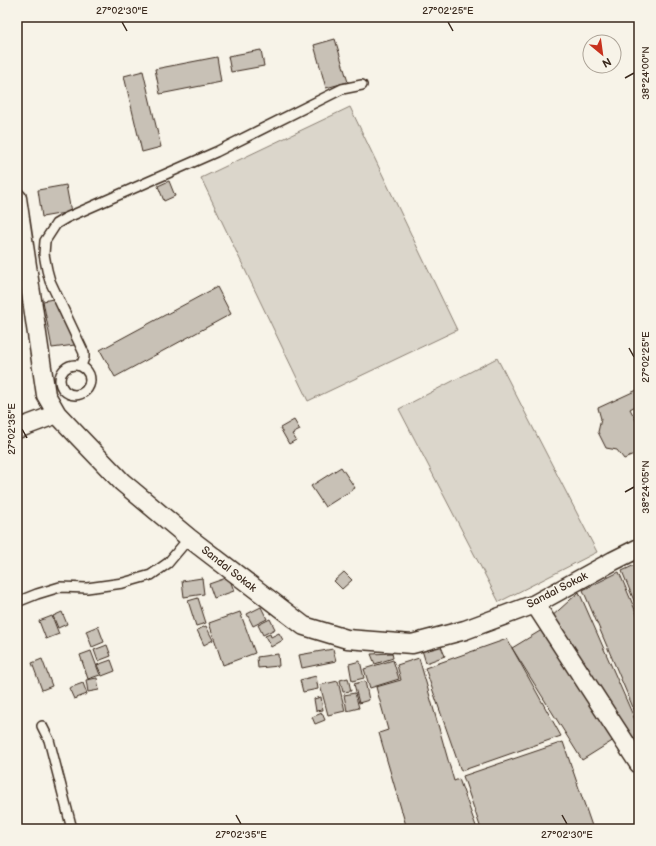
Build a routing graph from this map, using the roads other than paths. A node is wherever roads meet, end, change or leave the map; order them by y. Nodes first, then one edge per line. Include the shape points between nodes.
1 (362, 85) dead end
2 (17, 198) edge
3 (81, 366) junction
4 (53, 385) junction
5 (57, 414) junction
6 (17, 428) edge
7 (189, 538) junction
8 (639, 548) edge
9 (17, 602) edge
10 (535, 604) junction
11 (42, 726) dead end
12 (639, 764) edge
13 (72, 829) edge

1 - 3 lane via 342,89 216,152 56,224 45,241 44,254 50,281 84,353
2 - 4 street, Sandal Sokak
3 - 4 lane via 67,368
3 - 4 lane via 90,378 85,391 76,395
4 - 5 street, Sandal Sokak via 46,395
5 - 6 street
5 - 7 street, Sandal Sokak via 122,482
7 - 9 lane via 168,564 151,575 123,583 87,588 60,587
7 - 10 street, Sandal Sokak via 304,626 347,639 412,644 465,630
8 - 10 street, Sandal Sokak
10 - 12 street
11 - 13 lane via 49,740

